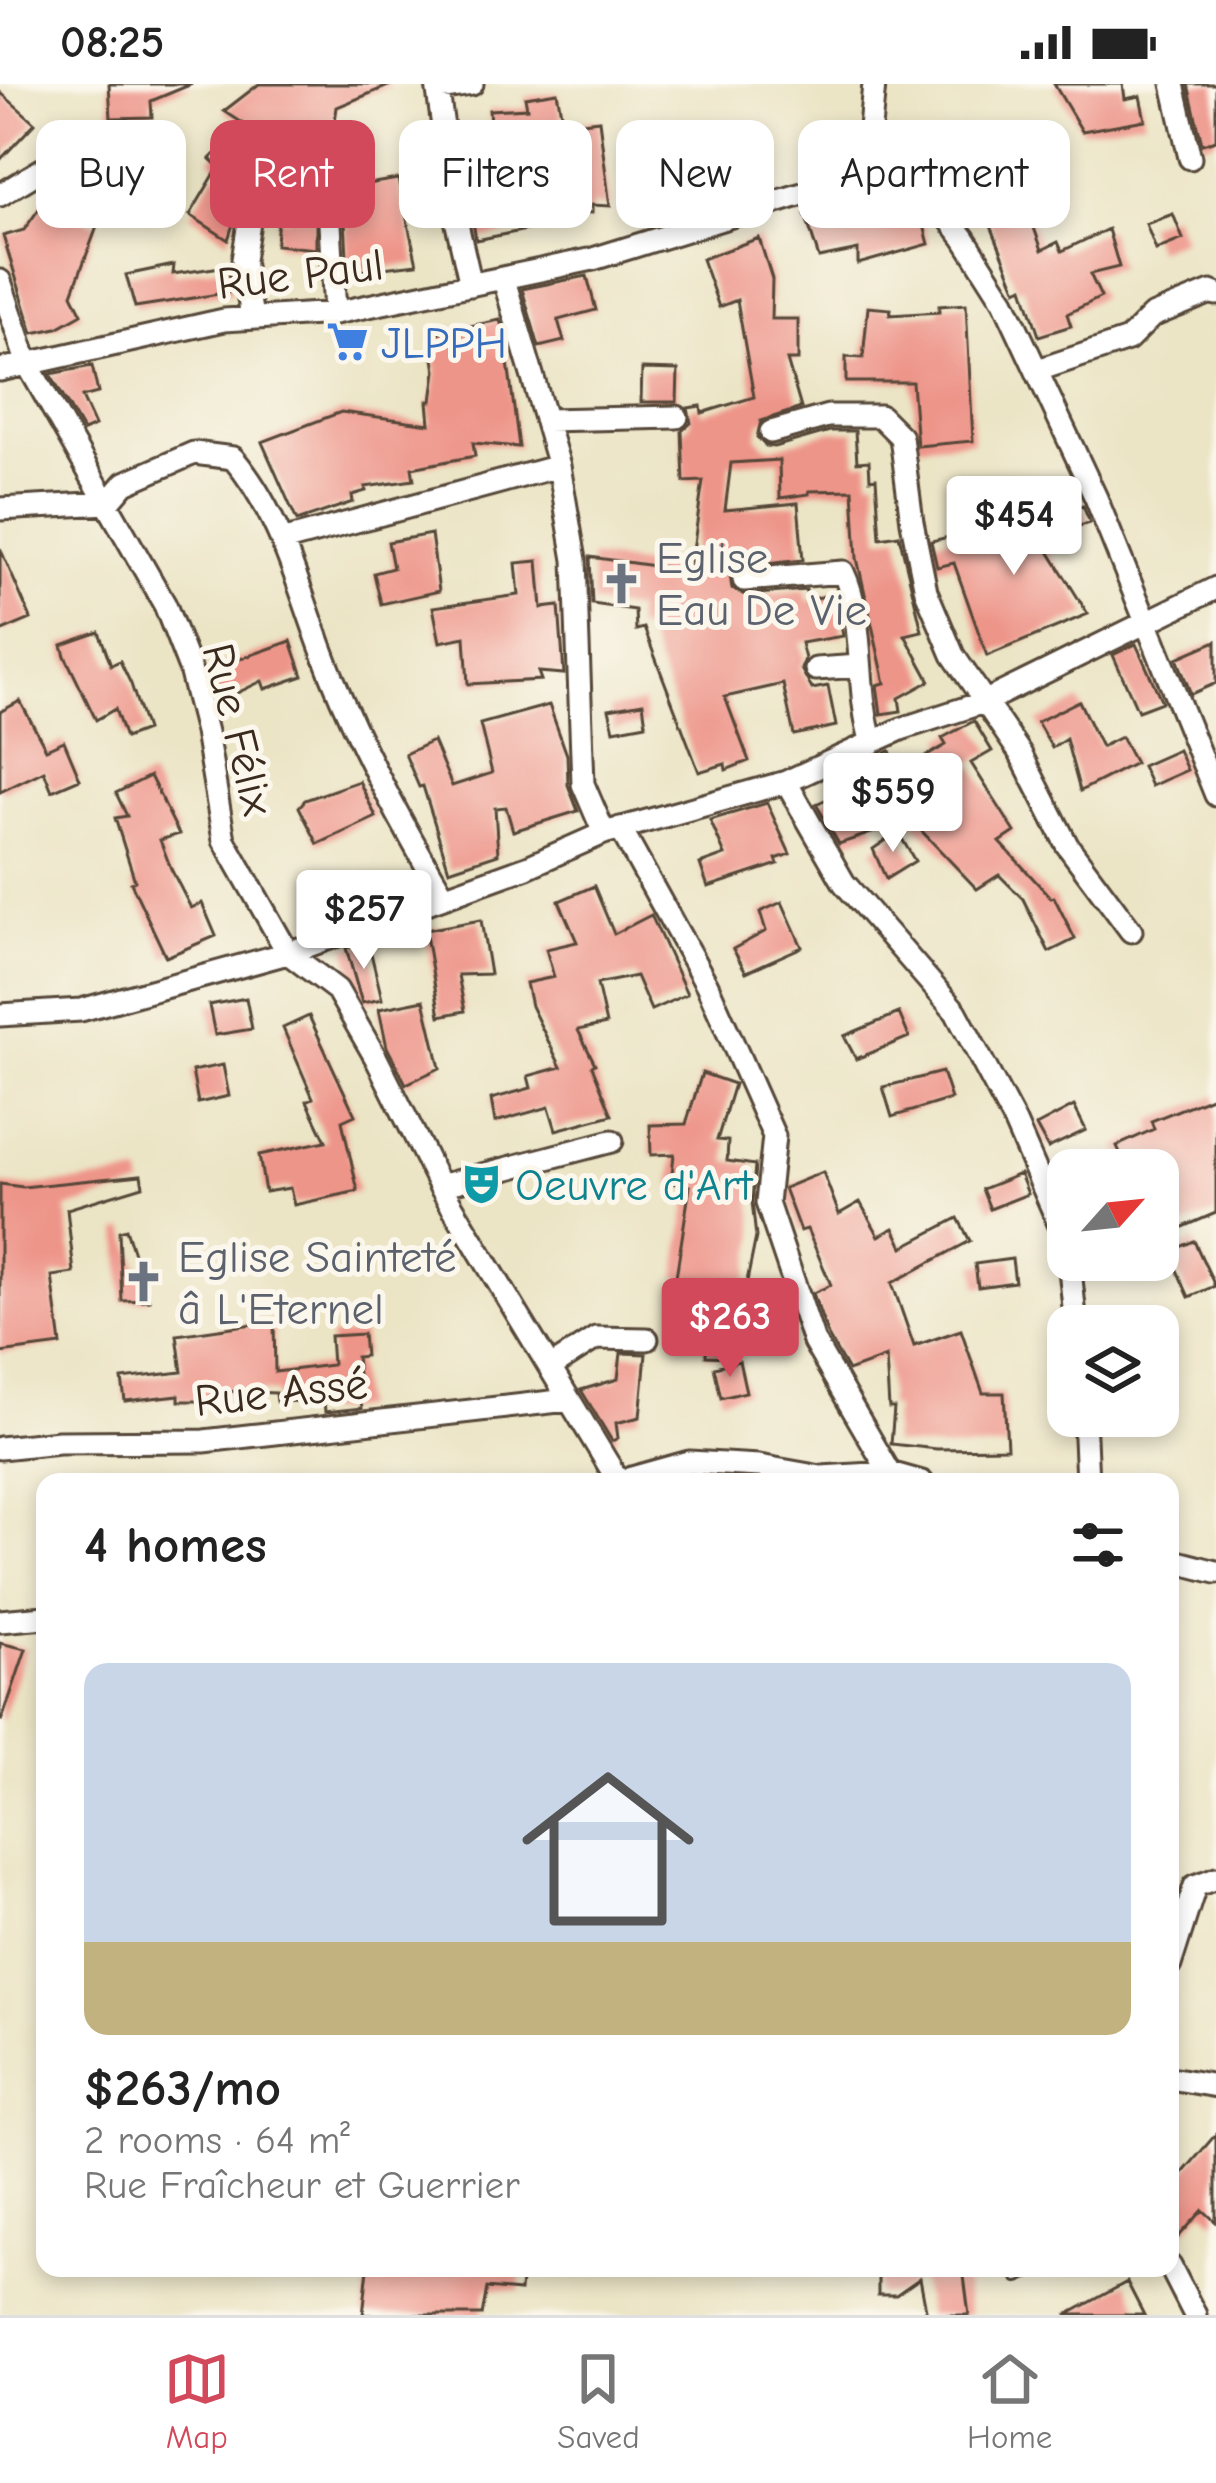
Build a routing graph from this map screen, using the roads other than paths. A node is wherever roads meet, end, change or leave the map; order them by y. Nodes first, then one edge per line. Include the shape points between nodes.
1 (472, 84) edge
2 (874, 84) edge
3 (1173, 84) edge
4 (438, 86) edge
5 (871, 120) edge
6 (1190, 158) dead end
7 (36, 173) edge
8 (0, 195) edge
9 (798, 195) edge
10 (248, 228) edge
11 (330, 228) edge
12 (956, 228) edge
13 (504, 280) junction
14 (0, 281) edge
15 (471, 285) junction
16 (1216, 294) edge
17 (335, 313) junction
18 (252, 318) junction
19 (28, 364) junction
20 (0, 370) edge
21 (1038, 370) junction
22 (677, 417) dead end
23 (546, 420) junction
24 (771, 433) dead end
25 (560, 466) junction
26 (108, 503) junction
27 (0, 509) edge
28 (282, 541) junction
29 (744, 580) dead end
30 (1216, 587) edge
31 (1147, 622) junction
32 (859, 666) junction
33 (816, 669) dead end
34 (984, 701) junction
35 (872, 743) junction
36 (786, 782) junction
37 (1216, 795) edge
38 (612, 830) junction
39 (443, 894) junction
40 (1131, 931) dead end
41 (288, 953) junction
42 (0, 1016) edge
43 (611, 1141) dead end
44 (440, 1186) junction
45 (1047, 1196) edge
46 (647, 1339) dead end
47 (550, 1367) junction
48 (568, 1400) junction
49 (1085, 1437) edge
50 (0, 1448) edge
51 (613, 1473) edge
52 (650, 1473) edge
53 (798, 1473) edge
54 (889, 1473) edge
55 (1087, 1473) edge
56 (1179, 1562) edge
57 (1216, 1572) edge
58 (36, 1617) edge
59 (0, 1621) edge
60 (1216, 1878) edge
61 (1179, 1937) edge
62 (1179, 2080) edge
63 (1216, 2086) edge
64 (1176, 2277) edge
65 (1196, 2315) edge

1 - 4 street
2 - 5 street
3 - 6 street
4 - 15 street
7 - 8 street
9 - 13 street, Rue Paul
10 - 18 street via 243,260
11 - 17 street
12 - 21 street
13 - 15 street, Rue Paul
13 - 23 street
14 - 19 street, Rue Félix
15 - 17 street, Rue Paul
16 - 21 street via 1152,316 1128,340
17 - 18 street, Rue Paul
18 - 19 street, Rue Paul
19 - 20 street, Rue Paul
19 - 26 street, Rue Félix
21 - 31 street
22 - 23 street
23 - 25 street
24 - 34 street via 828,416 880,416 902,437 926,591
25 - 28 street
25 - 38 street via 575,560 583,784
26 - 27 street
26 - 28 street via 125,483 194,453 233,458 260,490
26 - 41 street, Rue Félix via 190,669 224,840
28 - 39 street via 387,800
29 - 32 street via 843,572
30 - 31 street
31 - 34 street
31 - 37 street
32 - 33 street
32 - 35 street
34 - 35 street
34 - 40 street via 1067,845
35 - 36 street
36 - 38 street
36 - 45 street via 844,883 956,1012
38 - 39 street
38 - 54 street via 707,985 774,1136 766,1203 814,1342
39 - 41 street
41 - 42 street via 81,1010
41 - 44 street, Rue Félix via 337,989
43 - 44 street
44 - 47 street, Rue Félix
46 - 47 street via 596,1339
47 - 48 street, Rue Félix
48 - 50 street, Rue Assé via 204,1441
48 - 51 street, Rue Félix
49 - 55 street
52 - 53 street via 689,1462
56 - 57 street
58 - 59 street
60 - 61 street via 1195,1886
62 - 63 street
64 - 65 street

